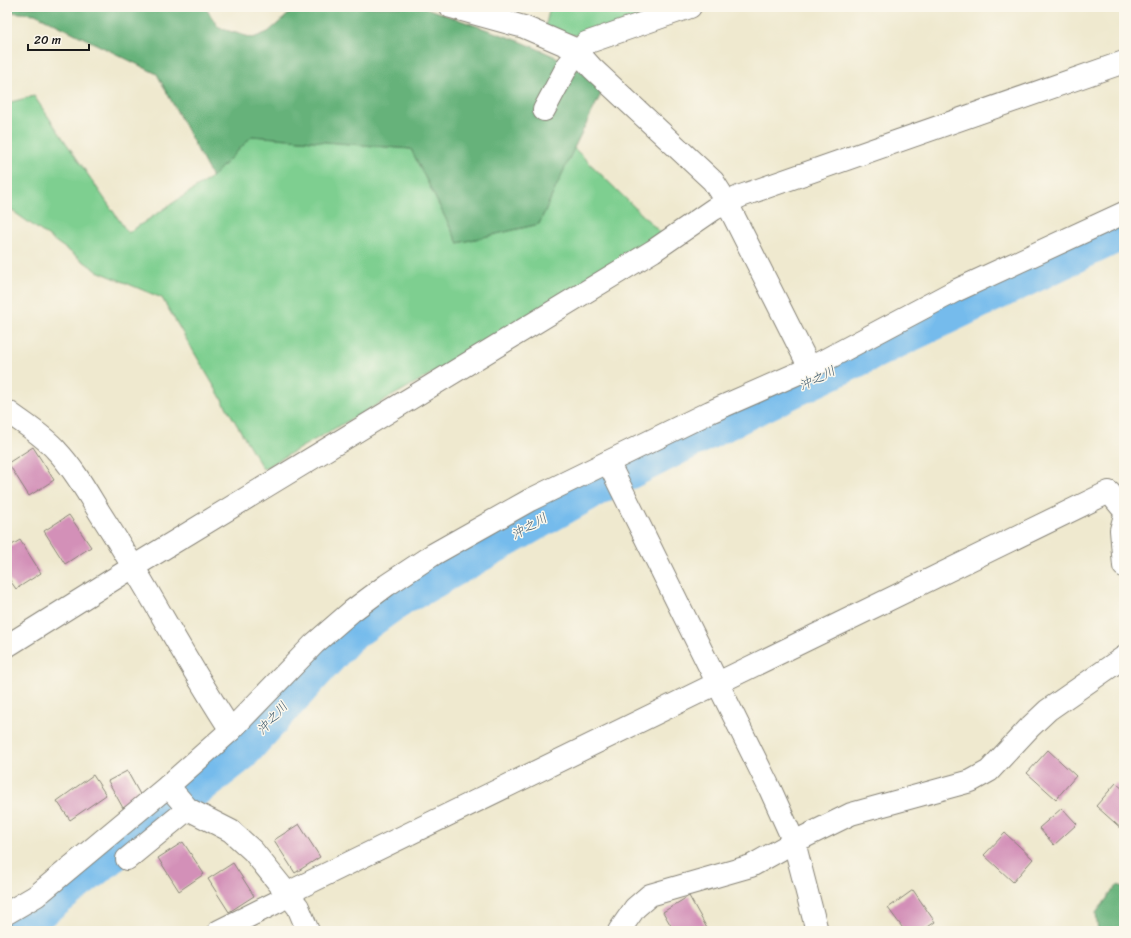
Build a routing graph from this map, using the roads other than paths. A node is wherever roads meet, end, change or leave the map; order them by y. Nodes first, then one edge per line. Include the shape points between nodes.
1 (451, 7) edge
2 (690, 7) edge
3 (578, 52) junction
4 (1124, 62) edge
5 (544, 110) dead end
6 (727, 203) junction
7 (1124, 213) edge
8 (810, 368) junction
9 (7, 411) edge
10 (608, 462) junction
11 (1124, 510) edge
12 (1124, 519) edge
13 (1124, 566) edge
14 (133, 567) junction
15 (7, 646) edge
16 (1124, 657) edge
17 (717, 684) junction
18 (231, 730) junction
19 (168, 786) junction
20 (188, 809) junction
21 (794, 842) junction
22 (127, 859) dead end
23 (288, 896) junction
24 (7, 913) edge
25 (218, 931) edge
26 (308, 931) edge
27 (619, 931) edge
28 (817, 931) edge

1 - 3 street via 524,27
2 - 3 street via 586,44
3 - 5 street via 568,65
3 - 6 street via 712,181
4 - 6 street
6 - 8 street
6 - 14 street via 646,255
7 - 8 street via 955,291
8 - 10 street via 710,412
9 - 14 street via 36,432 72,469
10 - 17 street
10 - 18 street via 530,500 434,554 387,585 314,644
11 - 17 street via 1109,492
12 - 13 street via 1121,530
14 - 15 street
14 - 18 street
16 - 21 street via 1048,710 990,771 971,781 851,814
17 - 21 street
17 - 23 street via 298,888
18 - 19 street
19 - 20 street
19 - 24 street via 36,896
20 - 22 street
20 - 23 street via 231,831 253,851
21 - 27 street via 751,866 650,895 635,908
21 - 28 street
23 - 25 street
23 - 26 street via 298,907

